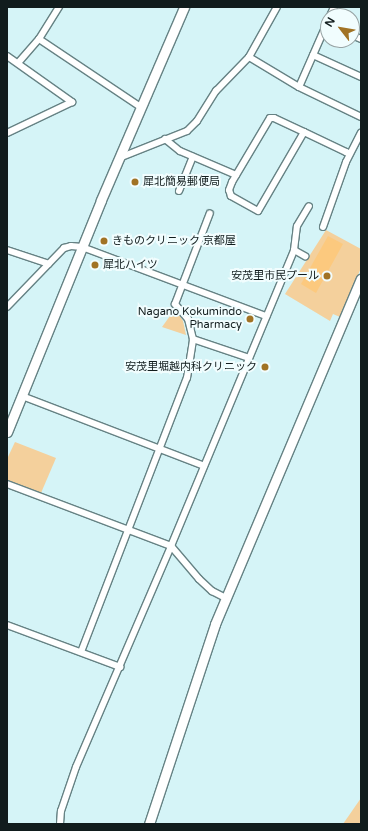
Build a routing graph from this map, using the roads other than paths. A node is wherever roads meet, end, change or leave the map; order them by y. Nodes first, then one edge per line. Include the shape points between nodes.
1 (59, 7) edge
2 (184, 7) edge
3 (277, 7) edge
4 (39, 40) junction
5 (320, 40) edge
6 (313, 55) junction
7 (7, 56) edge
8 (249, 57) junction
9 (18, 63) junction
10 (361, 77) edge
11 (299, 87) junction
12 (142, 108) junction
13 (361, 116) edge
14 (304, 132) junction
15 (7, 133) edge
16 (361, 133) edge
17 (166, 139) junction
18 (350, 154) junction
19 (193, 157) junction
20 (119, 158) junction
21 (236, 174) junction
22 (178, 191) dead end
23 (309, 206) dead end
24 (210, 213) dead end
25 (323, 227) dead end
26 (82, 247) junction
27 (7, 250) edge
28 (294, 250) junction
29 (305, 256) dead end
30 (49, 264) junction
31 (361, 279) edge
32 (183, 284) junction
33 (7, 297) edge
34 (14, 300) junction
35 (7, 307) edge
36 (266, 316) junction
37 (193, 339) junction
38 (249, 358) junction
39 (22, 396) junction
40 (7, 432) edge
41 (159, 450) junction
42 (204, 466) junction
43 (7, 484) edge
44 (127, 529) junction
45 (171, 546) junction
46 (226, 598) junction
47 (7, 625) edge
48 (81, 652) junction
49 (120, 667) junction
50 (60, 824) edge
51 (149, 824) edge

1 - 4 street
2 - 12 street
3 - 8 street
4 - 9 street
4 - 12 street
5 - 6 street
6 - 10 street
6 - 11 street
7 - 9 street
8 - 11 street
8 - 17 street via 216,91 197,121 187,131
9 - 15 street via 72,102 17,126
11 - 13 street
12 - 20 street
14 - 18 street
14 - 21 street via 270,118
14 - 21 street via 258,211 231,196 230,190
16 - 18 street
17 - 19 street via 180,151
17 - 20 street
18 - 25 street
19 - 21 street
19 - 22 street
20 - 26 street
23 - 28 street via 297,226
24 - 32 street
26 - 30 street via 64,248
26 - 32 street
26 - 39 street
27 - 30 street
28 - 29 street
28 - 36 street
30 - 34 street
31 - 46 street
32 - 36 street
32 - 37 street via 175,304 188,319
33 - 34 street
34 - 35 street
36 - 38 street
37 - 38 street
37 - 41 street via 187,378
38 - 42 street
39 - 40 street
39 - 41 street
41 - 42 street
41 - 44 street
42 - 45 street
43 - 44 street
44 - 45 street
44 - 48 street
45 - 46 street via 199,579 212,591
45 - 49 street
46 - 51 street via 204,651
47 - 48 street
48 - 49 street
49 - 50 street via 76,766 61,811

